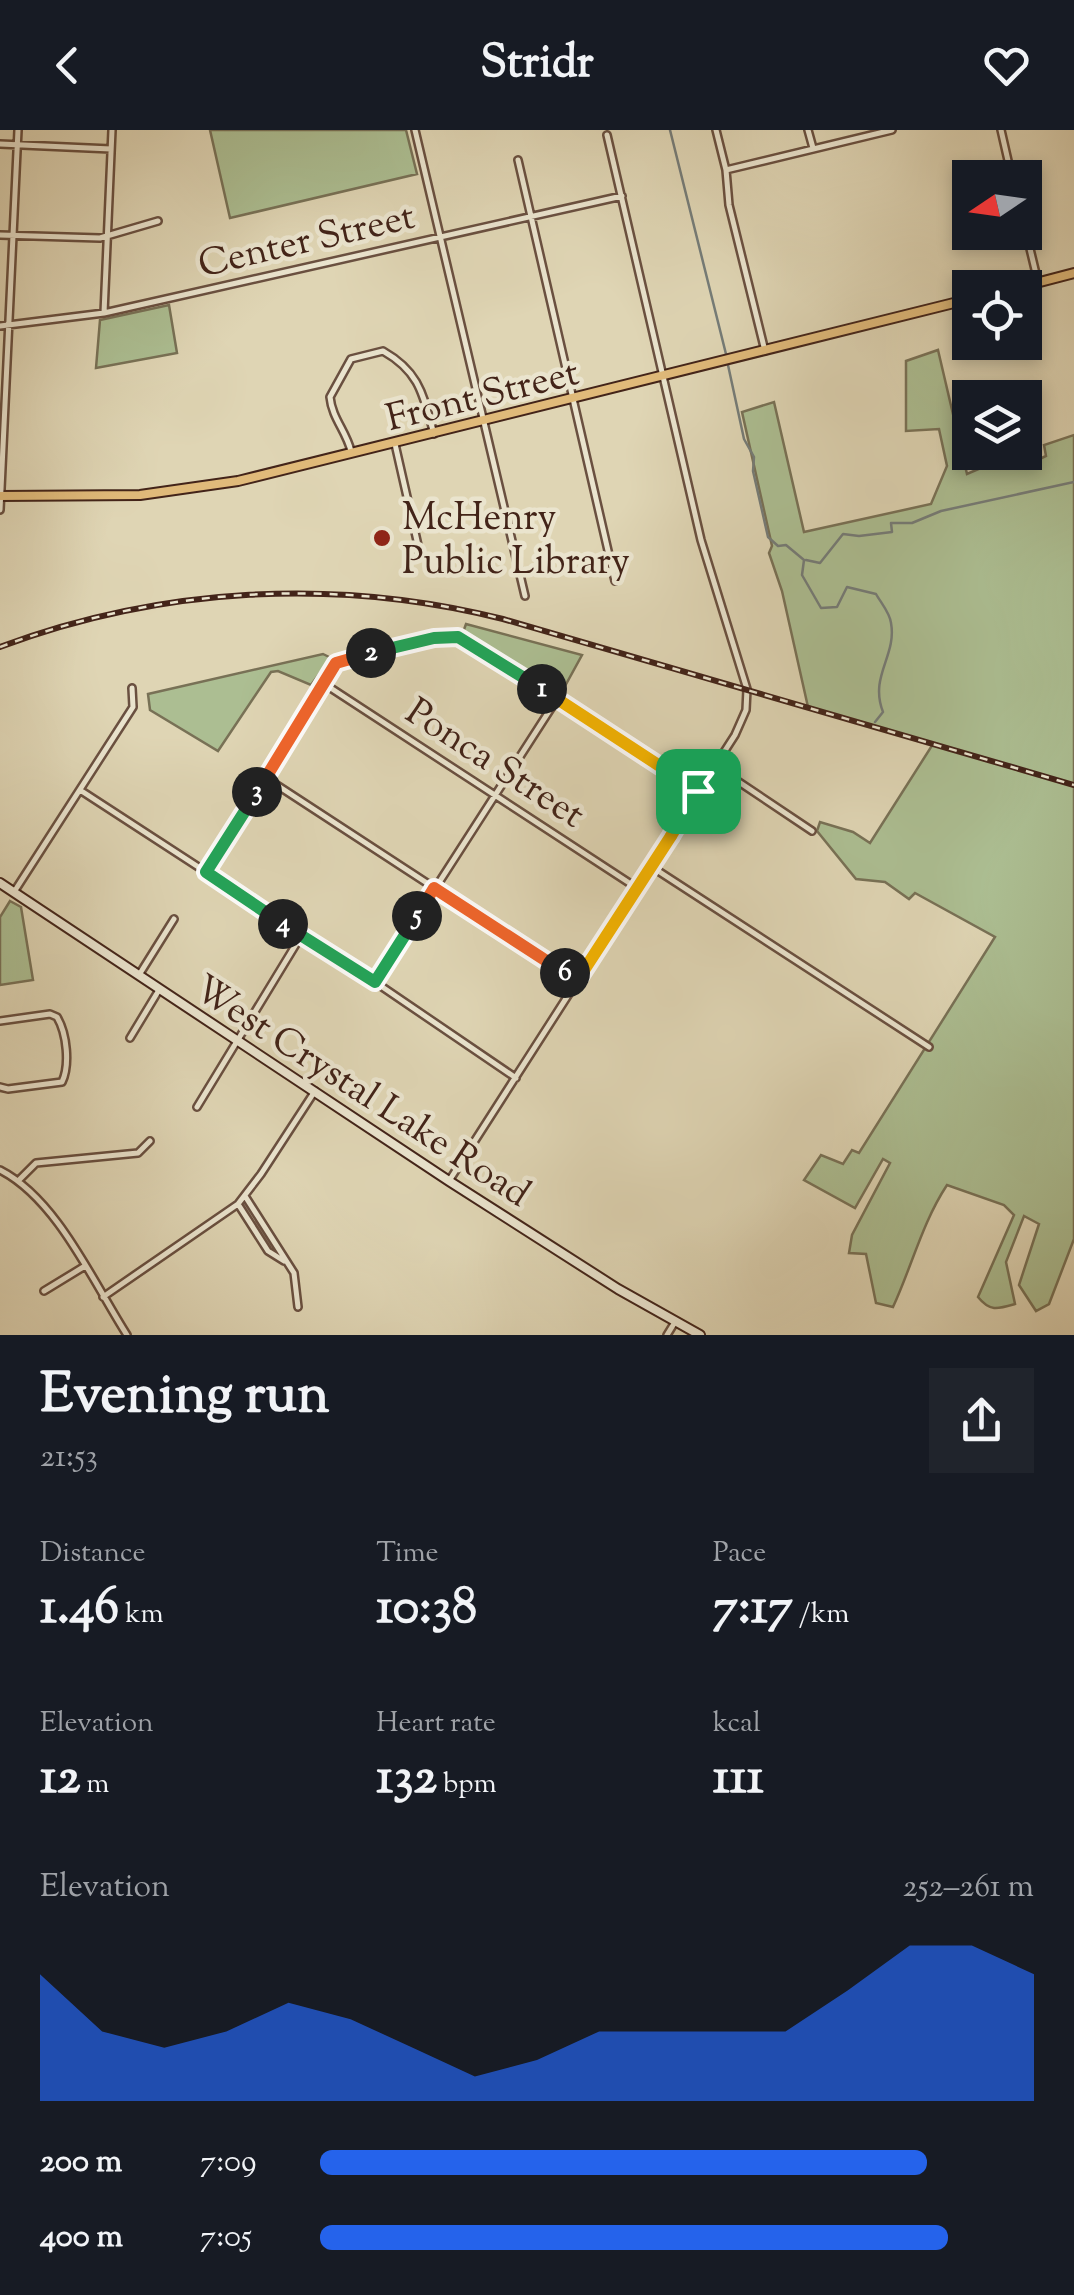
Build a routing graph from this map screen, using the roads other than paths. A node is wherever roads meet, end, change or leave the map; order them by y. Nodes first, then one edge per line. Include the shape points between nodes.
1 (18, 130) edge
2 (112, 130) edge
3 (415, 130) edge
4 (716, 130) edge
5 (808, 130) edge
6 (892, 130) edge
7 (1000, 130) edge
8 (607, 135) dead end
9 (0, 144) edge
10 (18, 145) junction
11 (813, 148) junction
12 (111, 149) junction
13 (518, 160) dead end
14 (1008, 160) edge
15 (726, 170) junction
16 (622, 196) junction
17 (531, 216) junction
18 (158, 221) dead end
19 (107, 235) junction
20 (0, 236) edge
21 (14, 236) junction
22 (440, 238) junction
23 (1074, 273) edge
24 (1042, 281) edge
25 (952, 304) edge
26 (104, 312) junction
27 (0, 326) edge
28 (10, 327) junction
29 (765, 351) junction
30 (665, 377) junction
31 (573, 400) junction
32 (484, 422) junction
33 (434, 434) junction
34 (395, 444) junction
35 (352, 454) junction
36 (1, 496) edge
37 (0, 510) edge
38 (420, 554) dead end
39 (615, 581) dead end
40 (526, 596) dead end
41 (323, 683) junction
42 (132, 688) dead end
43 (558, 699) junction
44 (715, 766) junction
45 (266, 778) junction
46 (80, 790) junction
47 (698, 791) junction
48 (495, 792) junction
49 (812, 831) dead end
50 (652, 867) junction
51 (206, 872) junction
52 (0, 883) edge
53 (434, 888) junction
54 (637, 888) junction
55 (14, 892) junction
56 (174, 920) dead end
57 (301, 936) junction
58 (139, 976) junction
59 (577, 981) junction
60 (375, 982) junction
61 (160, 990) junction
62 (0, 1022) edge
63 (130, 1038) dead end
64 (237, 1042) junction
65 (929, 1048) dead end
66 (516, 1078) junction
67 (0, 1087) edge
68 (316, 1091) junction
69 (197, 1107) dead end
70 (150, 1141) dead end
71 (1, 1172) edge
72 (19, 1180) junction
73 (450, 1181) junction
74 (246, 1196) junction
75 (238, 1204) junction
76 (284, 1260) junction
77 (85, 1266) junction
78 (44, 1291) dead end
79 (102, 1297) junction
80 (298, 1307) dead end
81 (678, 1328) edge
82 (128, 1335) edge
83 (667, 1335) edge
84 (700, 1335) edge

1 - 10 street
2 - 12 street
3 - 22 street
4 - 15 street
5 - 11 street
6 - 11 street
7 - 14 street
8 - 16 street
9 - 10 street
10 - 12 street
10 - 21 street
11 - 15 street
12 - 19 street
13 - 17 street
15 - 29 street
16 - 17 street, Center Street
16 - 30 street
17 - 22 street, Center Street
17 - 31 street
18 - 19 street
19 - 21 street
19 - 26 street
20 - 21 street
21 - 28 street
22 - 26 street, Center Street
22 - 32 street
23 - 24 main road
25 - 29 main road, Front Street
26 - 28 street, Center Street
27 - 28 street, Center Street
28 - 36 street
29 - 30 main road, Front Street
30 - 31 main road, Front Street
30 - 44 street via 701,540 747,689 742,722
31 - 32 main road, Front Street
31 - 39 street
32 - 33 main road, Front Street
32 - 40 street
33 - 34 main road, Front Street
33 - 35 street via 420,384 401,361 383,351 350,359 330,397
34 - 35 main road, Front Street
34 - 38 street
35 - 36 main road, Front Street via 140,495
36 - 37 street
41 - 43 street via 336,663 458,637
41 - 45 street
41 - 48 street, Ponca Street
42 - 46 street via 133,707
43 - 47 street
43 - 48 street
44 - 47 street
44 - 49 street
45 - 51 street
45 - 53 street
46 - 51 street
46 - 55 street
47 - 50 street
48 - 53 street
48 - 54 street, Ponca Street
50 - 54 street
50 - 65 street
51 - 57 street
52 - 55 street, West Crystal Lake Road
53 - 59 street
53 - 60 street
54 - 59 street
55 - 58 street, West Crystal Lake Road
56 - 58 street
57 - 60 street
57 - 64 street
58 - 61 street, West Crystal Lake Road
59 - 66 street
60 - 66 street
61 - 63 street
61 - 64 street, West Crystal Lake Road
62 - 67 street via 58,1017 68,1070 50,1086
64 - 68 street, West Crystal Lake Road
64 - 69 street
66 - 73 street
68 - 73 street, West Crystal Lake Road
68 - 74 street
70 - 72 street via 138,1153 36,1163
71 - 72 street
72 - 77 street
73 - 81 street, West Crystal Lake Road
74 - 75 street
74 - 76 street
75 - 76 street via 272,1256
75 - 79 street
76 - 80 street via 294,1273
77 - 78 street
77 - 79 street
79 - 82 street
81 - 83 street
81 - 84 street, West Crystal Lake Road

